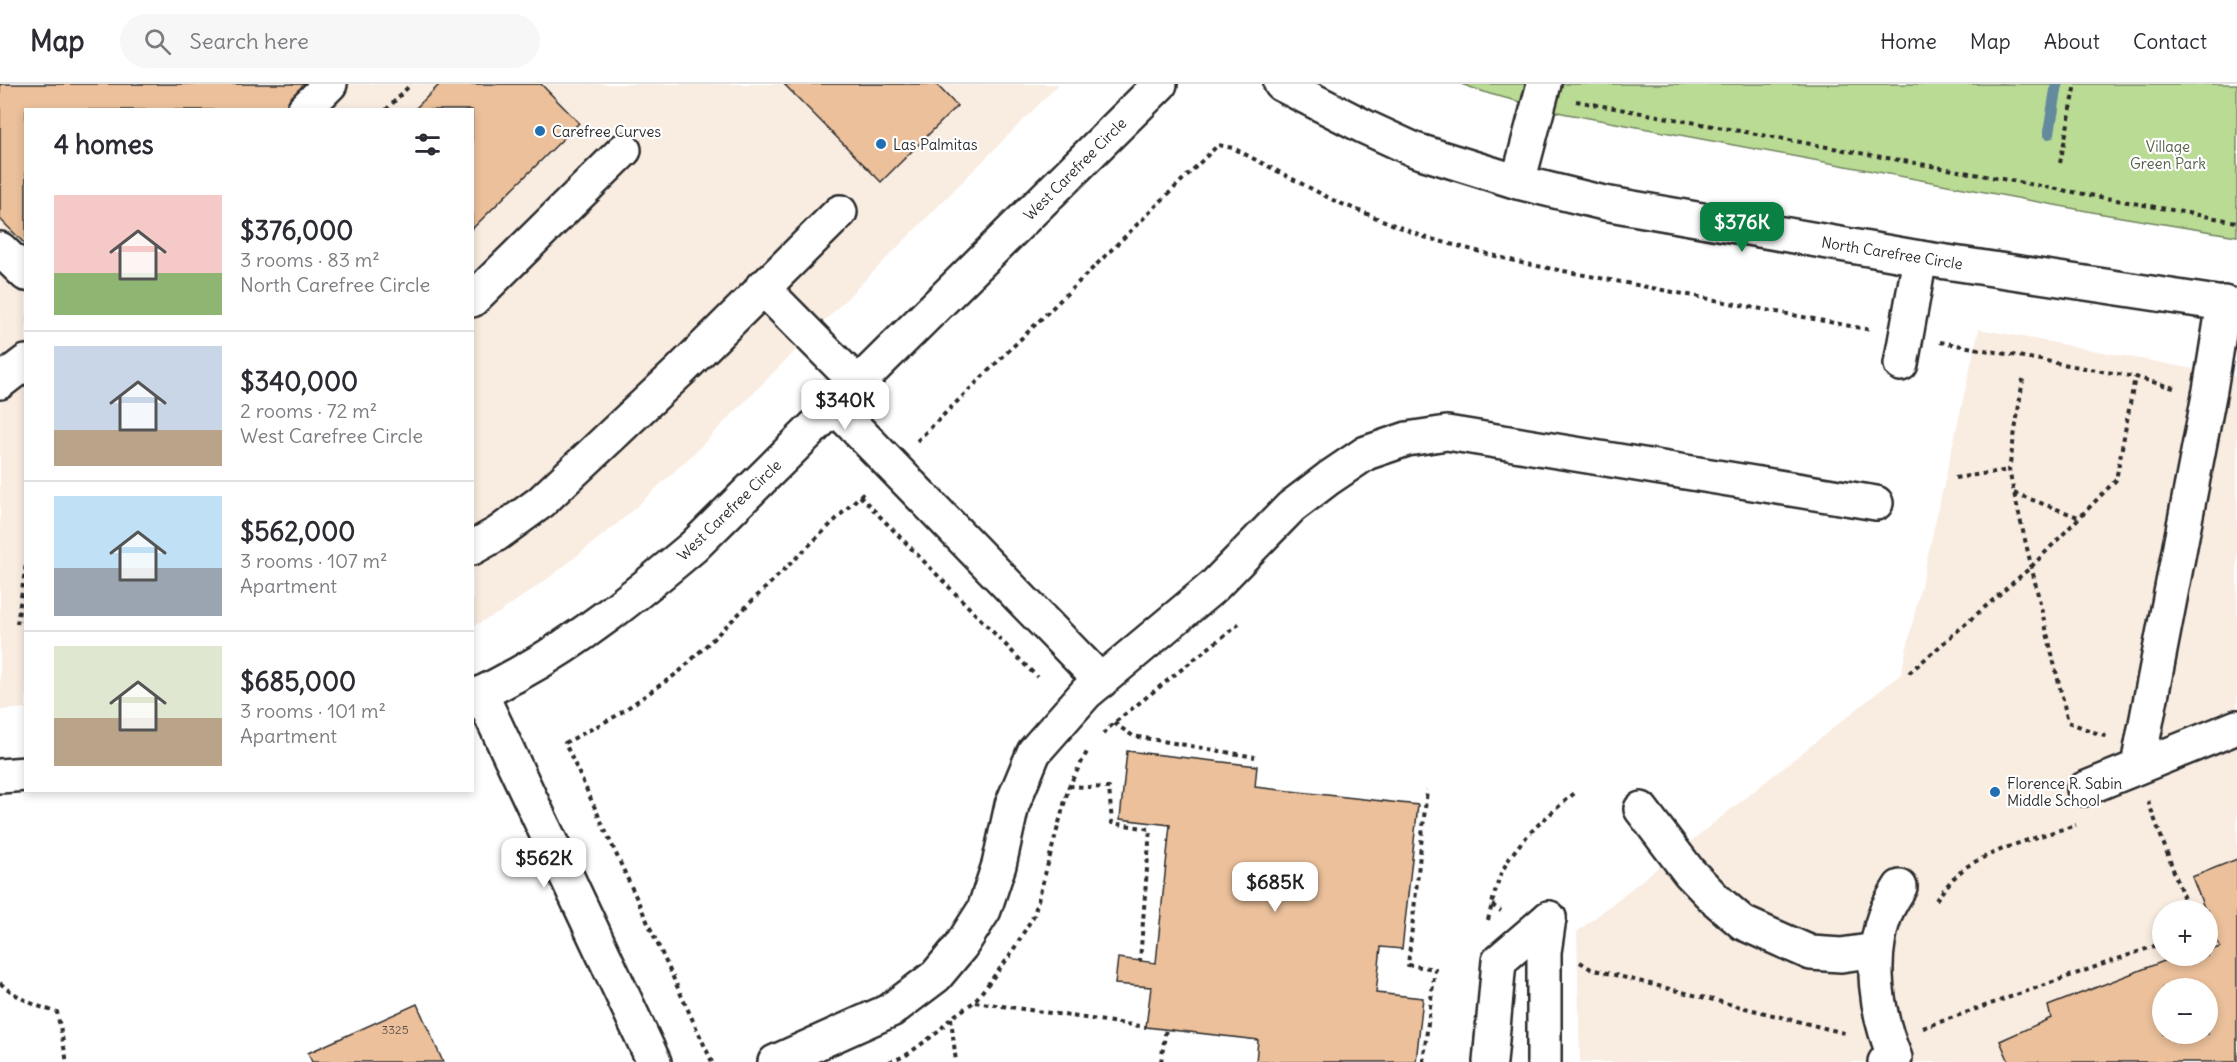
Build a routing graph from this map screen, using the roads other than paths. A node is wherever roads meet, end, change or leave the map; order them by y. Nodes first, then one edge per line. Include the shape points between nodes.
1 (330, 84) edge
2 (1160, 84) edge
3 (1281, 84) edge
4 (1543, 89) edge
5 (306, 108) edge
6 (624, 150) dead end
7 (1518, 182) junction
8 (840, 212) dead end
9 (0, 249) edge
10 (1920, 258) junction
11 (24, 272) edge
12 (762, 288) junction
13 (474, 298) edge
14 (2230, 304) edge
15 (1904, 350) road end
16 (24, 364) edge
17 (0, 382) edge
18 (858, 384) junction
19 (834, 406) junction
20 (1876, 503) dead end
21 (474, 547) edge
22 (1101, 681) junction
23 (477, 695) edge
24 (2237, 727) edge
25 (2138, 765) junction
26 (24, 774) edge
27 (0, 776) edge
28 (2084, 789) dead end
29 (1641, 809) dead end
30 (1900, 887) dead end
31 (1876, 950) junction
32 (1890, 1060) edge
33 (654, 1062) edge
34 (775, 1062) edge
35 (1490, 1062) edge
36 (1544, 1062) edge

1 - 5 main road
2 - 18 main road, West Carefree Circle
3 - 7 main road, North Carefree Circle via 1416,150
4 - 7 main road
6 - 13 main road
7 - 10 main road, North Carefree Circle via 1604,203
8 - 12 main road
9 - 11 main road
10 - 14 main road, North Carefree Circle
10 - 15 main road
12 - 18 main road
12 - 21 main road via 680,372 541,502
14 - 25 main road
16 - 17 main road
18 - 19 main road, West Carefree Circle
19 - 22 main road
19 - 23 main road, West Carefree Circle via 693,547 629,601 578,638
20 - 22 main road via 1447,433 1407,439 1366,453 1291,507 1214,586
22 - 34 main road via 1034,752 1012,805 984,910 936,976 891,1010
23 - 33 main road
24 - 25 main road
25 - 28 main road
26 - 27 main road
29 - 31 main road via 1689,872 1743,923 1811,953 1841,955
30 - 31 main road via 1887,911
31 - 32 main road via 1877,994
35 - 36 main road via 1498,961 1548,929 1544,952

